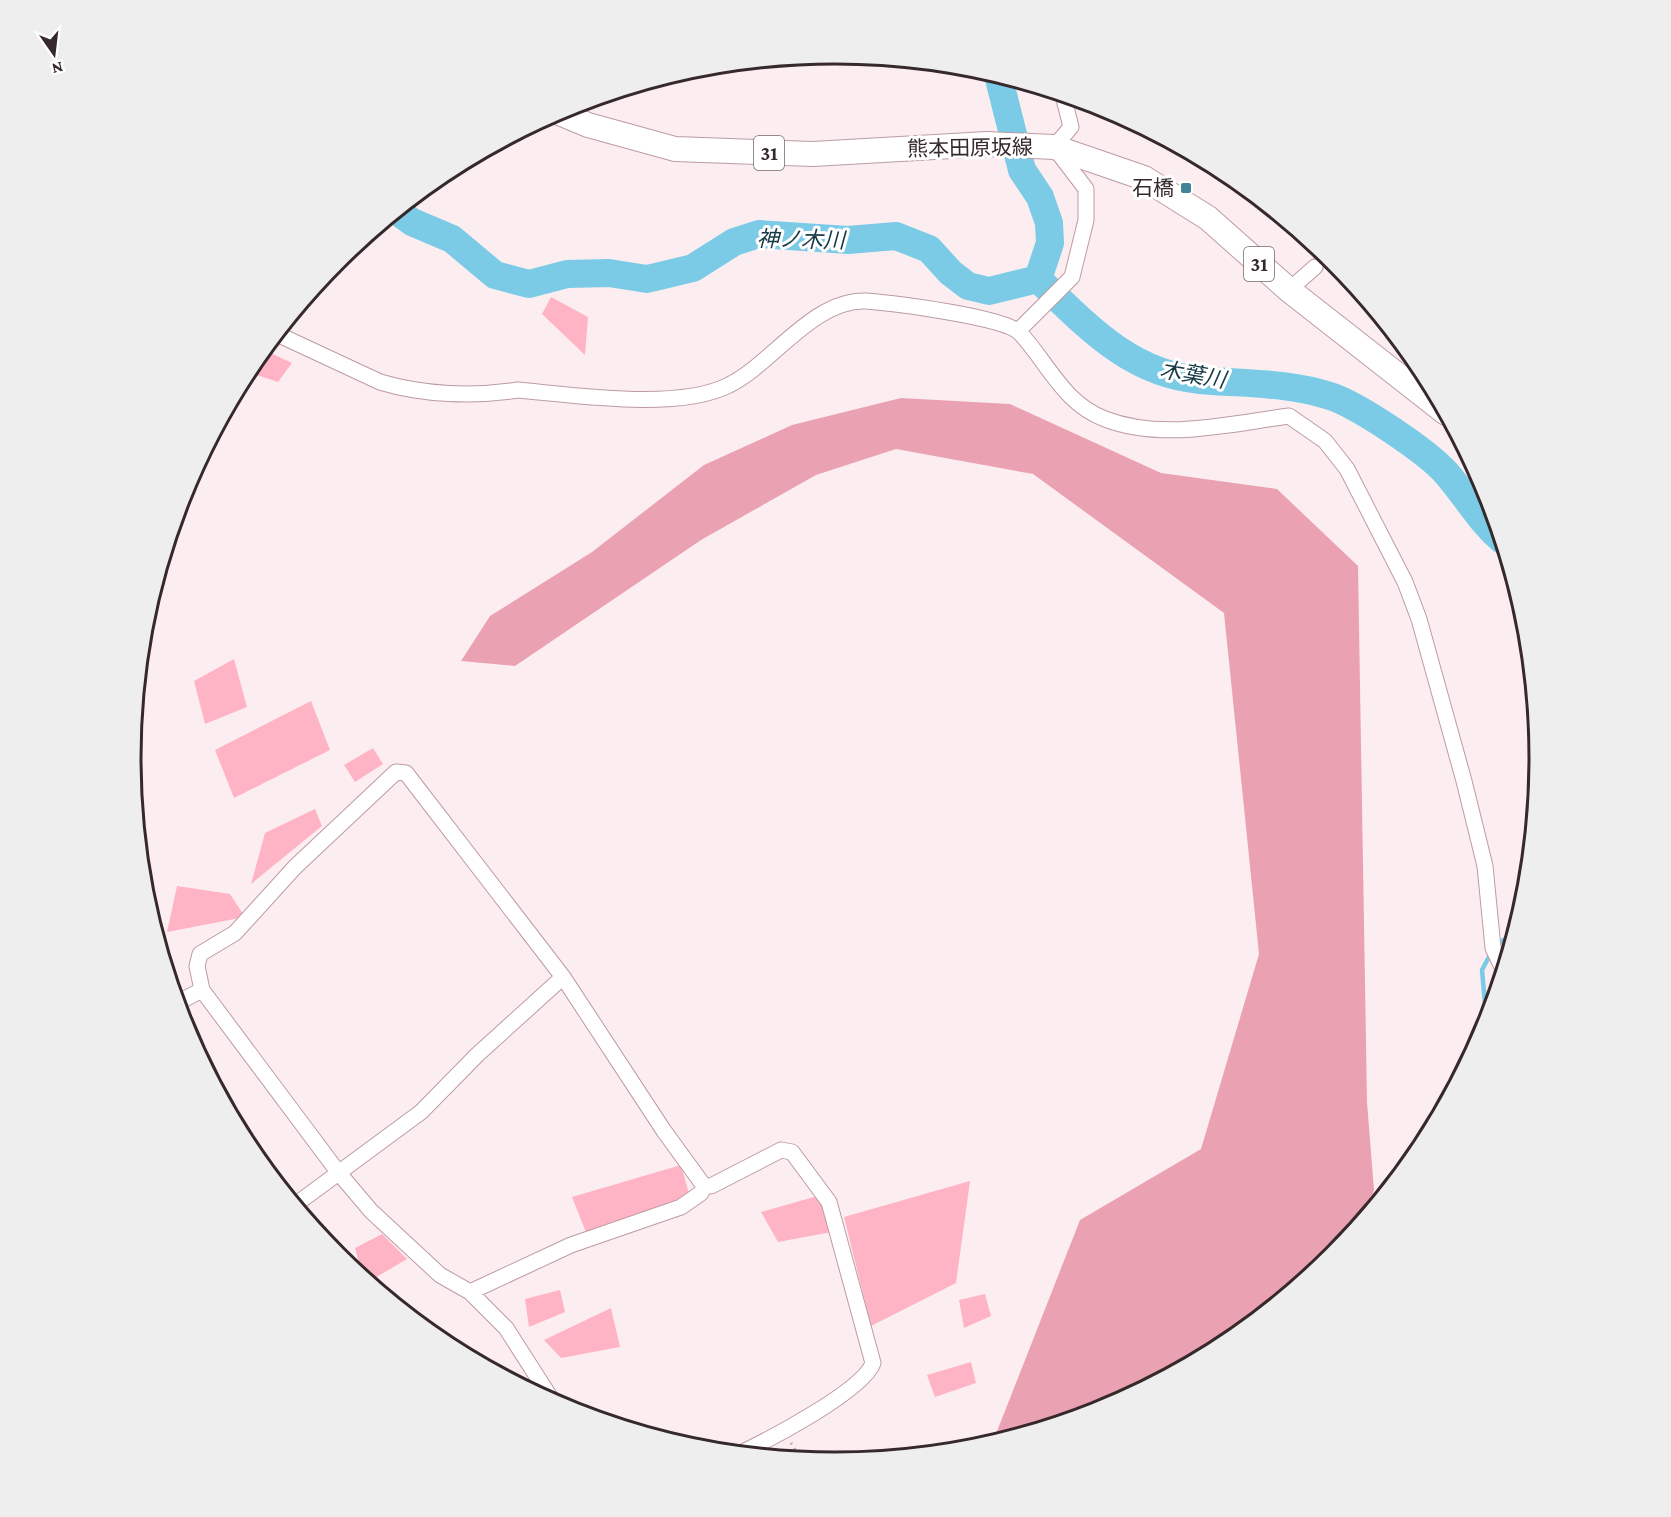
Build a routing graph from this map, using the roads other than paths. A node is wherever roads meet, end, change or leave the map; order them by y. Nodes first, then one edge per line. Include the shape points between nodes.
1 (1065, 103) edge
2 (569, 117) edge
3 (1044, 147) junction
4 (1315, 267) tunnel mouth
5 (1289, 290) junction
6 (1018, 331) junction
7 (284, 337) edge
8 (1430, 400) edge
9 (1499, 961) edge
10 (562, 977) junction
11 (202, 990) junction
12 (185, 999) edge
13 (338, 1172) junction
14 (704, 1186) junction
15 (301, 1200) edge
16 (470, 1292) junction
17 (545, 1388) edge
18 (753, 1448) edge

1 - 3 street via 1071,127
2 - 3 main road, 熊本田原坂線 / 31 via 675,149 813,154 987,144
3 - 5 main road, 熊本田原坂線 / 31 via 1144,178 1208,218
3 - 6 street via 1086,189 1086,220 1072,277
4 - 5 street
5 - 8 main road, 熊本田原坂線 / 31
6 - 7 street via 975,317 862,301 833,308 728,386 680,398 633,399 518,390 434,392 397,387
6 - 9 street via 1064,392 1103,418 1135,428 1182,430 1288,416 1325,441 1347,468 1405,582 1419,619 1485,866 1493,948
10 - 11 street via 406,773 396,772 295,867 235,933 200,954 197,966
10 - 13 street via 421,1112
10 - 14 street
11 - 12 street
11 - 13 street
13 - 15 street
13 - 16 street via 371,1211 440,1275
14 - 16 street via 701,1193 681,1207 571,1245
14 - 18 street via 782,1150 792,1152 829,1202 873,1364 870,1371 785,1432
16 - 17 street via 506,1328

